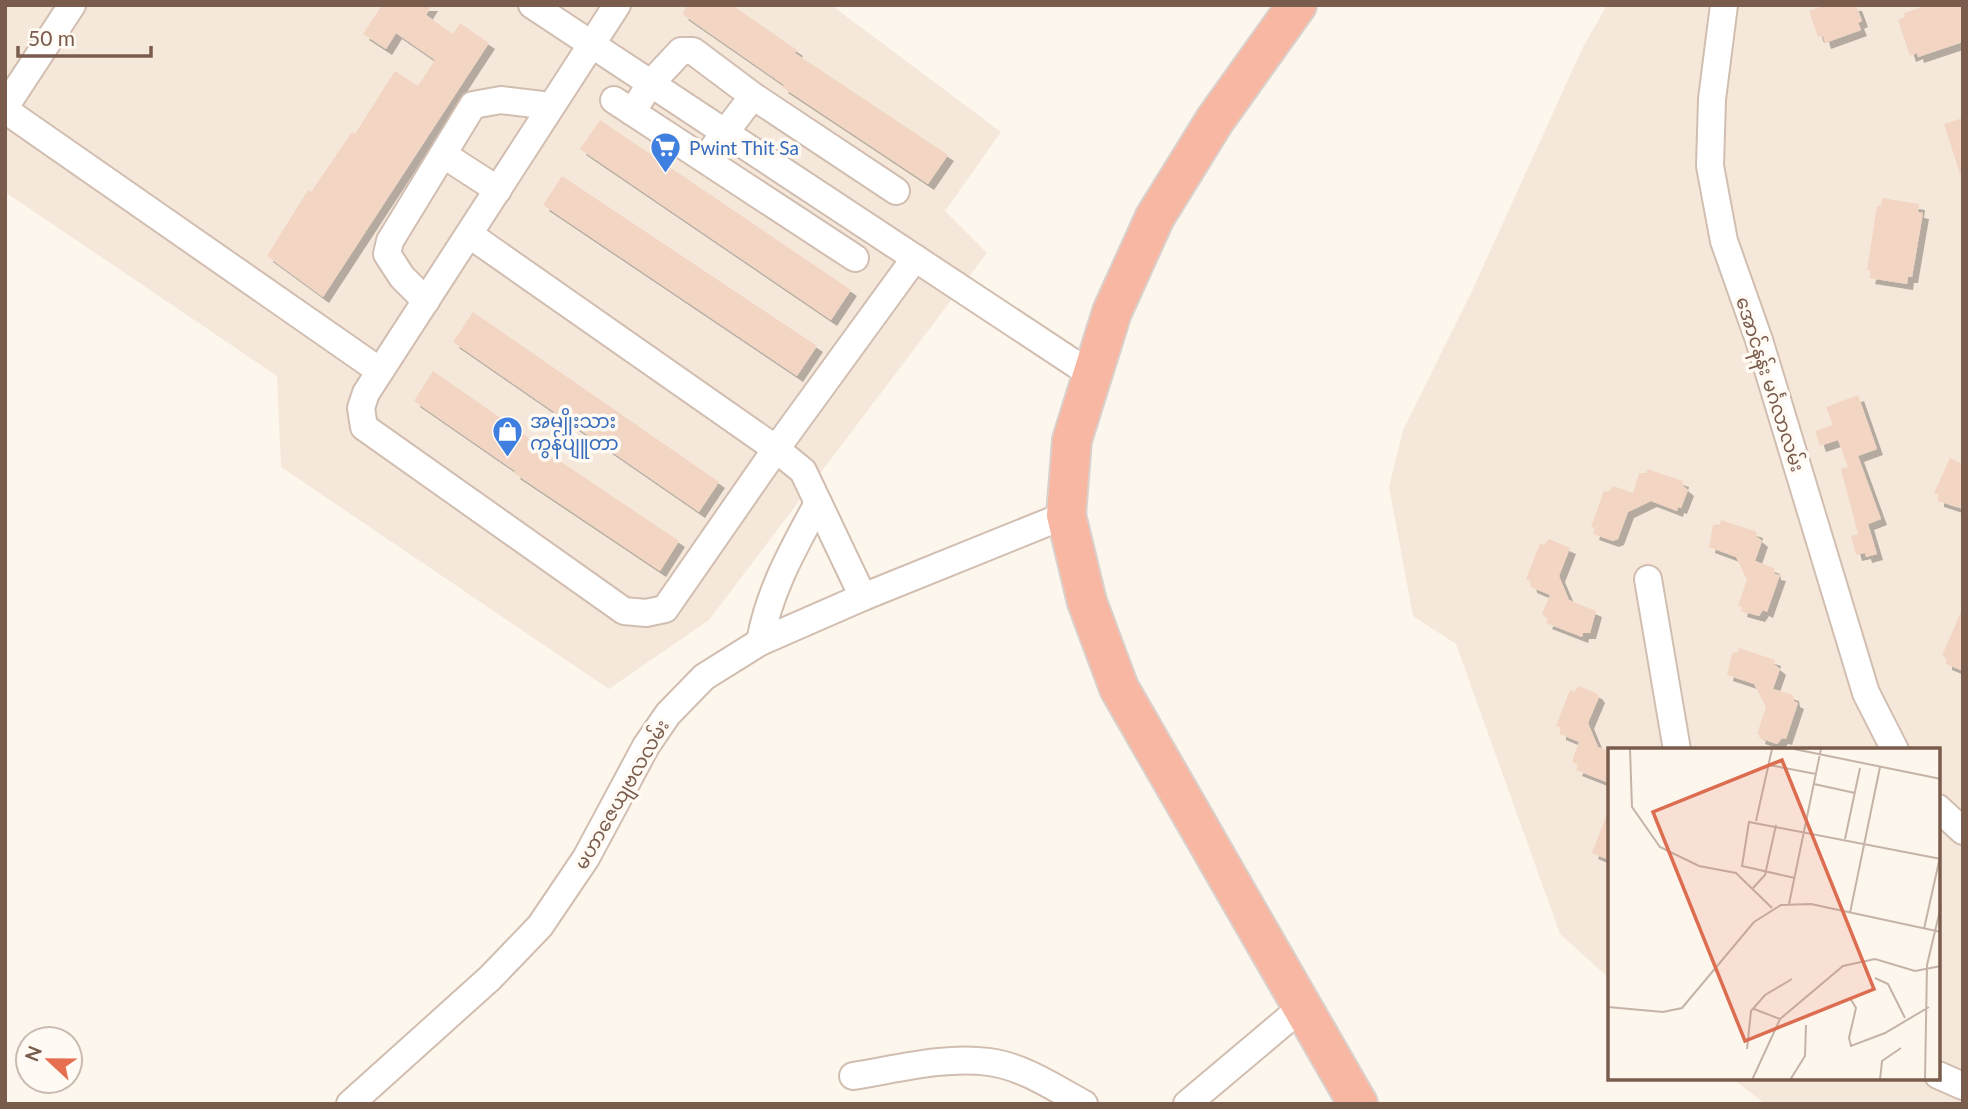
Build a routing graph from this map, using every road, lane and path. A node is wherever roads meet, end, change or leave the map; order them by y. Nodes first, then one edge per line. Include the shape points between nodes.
1 (72, 5) edge
2 (532, 5) edge
3 (617, 5) edge
4 (1297, 5) edge
5 (1724, 5) edge
6 (591, 44) junction
7 (651, 83) junction
8 (753, 96) junction
9 (551, 106) junction
10 (5, 109) edge
11 (724, 132) junction
12 (444, 155) junction
13 (705, 160) junction
14 (857, 168) junction
15 (498, 190) junction
16 (896, 191) dead end
17 (832, 204) junction
18 (811, 230) junction
19 (470, 235) junction
20 (855, 258) dead end
21 (915, 258) junction
22 (426, 301) junction
23 (380, 371) junction
24 (1092, 375) junction
25 (776, 449) junction
26 (818, 503) junction
27 (1066, 516) junction
28 (1648, 579) dead end
29 (863, 597) junction
30 (760, 642) junction
31 (1678, 748) edge
32 (1894, 748) edge
33 (1940, 810) edge
34 (1963, 831) edge
35 (1301, 1008) junction
36 (853, 1076) dead end
37 (1940, 1077) edge
38 (1963, 1086) edge
39 (350, 1104) edge
40 (1084, 1104) edge
41 (1187, 1104) edge
42 (1358, 1104) edge

1 - 10 street
2 - 6 street
3 - 6 street
4 - 24 highway via 1215,120 1155,217 1112,312
5 - 32 street, အောင်နန်း မင်္ဂလာလမ်း via 1712,99 1710,166 1724,241 1759,340 1866,693
6 - 7 street
6 - 9 street
7 - 8 street via 681,51 693,51
7 - 11 street
7 - 13 street via 623,106
8 - 11 street
8 - 14 street
9 - 12 street via 501,100 473,105
9 - 15 street
10 - 23 street
11 - 13 street
11 - 17 street
12 - 15 street
12 - 22 street via 390,241 387,254
13 - 18 street
14 - 16 street
14 - 17 street
15 - 19 street
17 - 18 street
17 - 21 street
18 - 20 street
19 - 22 street
19 - 25 street
21 - 24 street
21 - 25 street
22 - 23 street
23 - 25 street via 361,408 363,427 624,611 665,610
24 - 27 highway via 1072,440
25 - 26 street via 803,471
26 - 29 street
26 - 30 street via 778,576
27 - 29 street, မဟာဇေယျဗလလမ်း
27 - 35 highway via 1087,602 1119,688
28 - 31 street
29 - 30 street, မဟာဇေယျဗလလမ်း
30 - 39 street, မဟာဇေယျဗလလမ်း via 704,677 668,715 646,746 586,858 540,926 490,978
33 - 34 street
35 - 41 street
35 - 42 highway
36 - 40 street via 957,1060 991,1062 1029,1075
37 - 38 street

